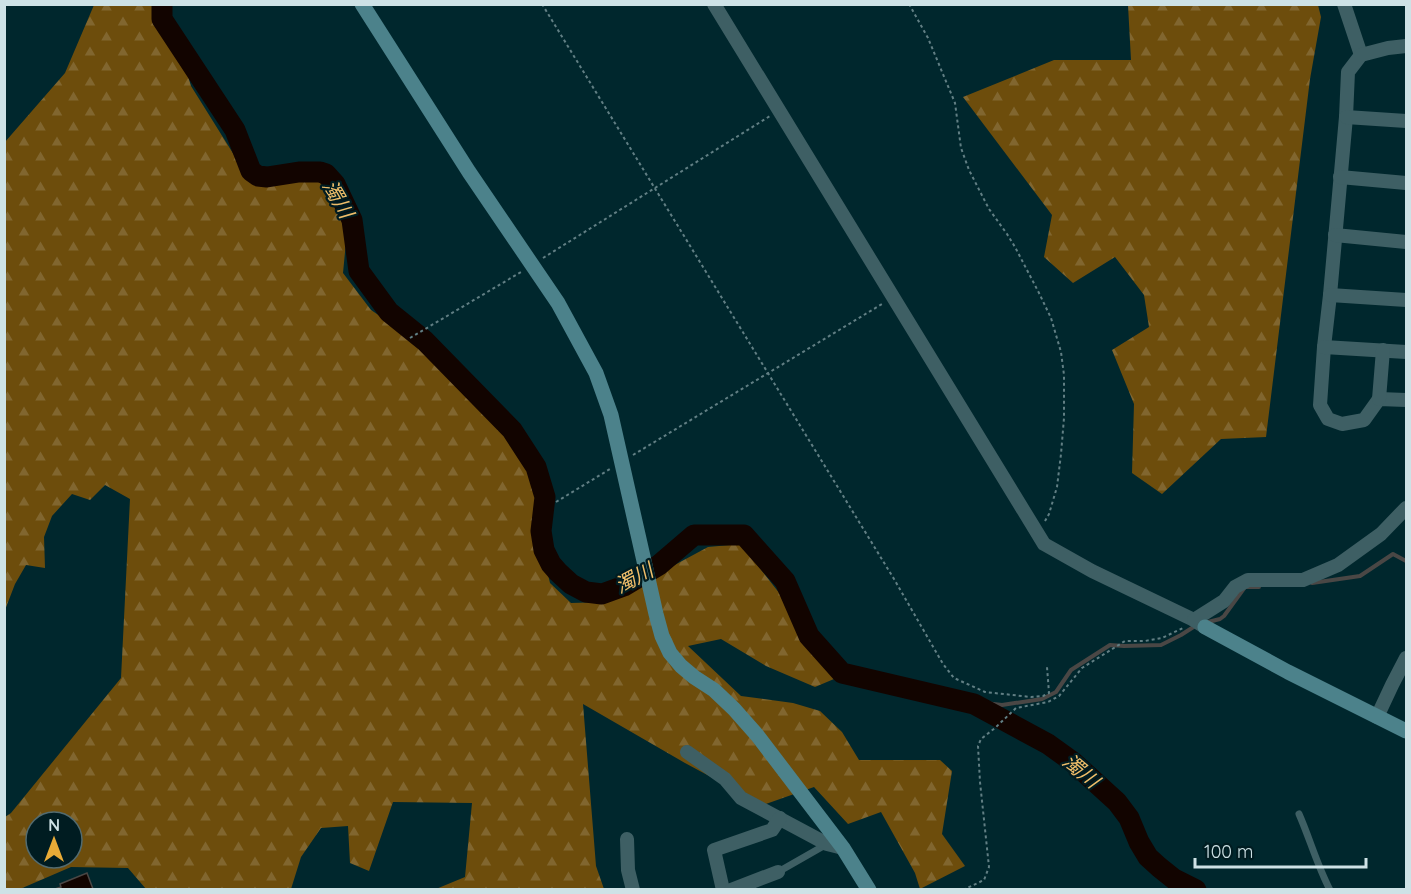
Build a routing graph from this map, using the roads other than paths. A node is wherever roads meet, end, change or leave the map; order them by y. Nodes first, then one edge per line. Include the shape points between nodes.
1 (362, 4) edge
2 (714, 4) edge
3 (1344, 4) edge
4 (1407, 46) edge
5 (1361, 55) junction
6 (1346, 117) junction
7 (1407, 121) edge
8 (1340, 177) junction
9 (1407, 183) edge
10 (1335, 235) junction
11 (1407, 243) edge
12 (1330, 295) junction
13 (1407, 300) edge
14 (1324, 346) junction
15 (1383, 350) junction
16 (1407, 352) edge
17 (1378, 399) junction
18 (1407, 400) edge
19 (1407, 508) edge
20 (1198, 623) junction
21 (1407, 658) edge
22 (1377, 717) junction
23 (1407, 731) edge
24 (687, 752) dead end
25 (1299, 814) dead end
26 (780, 818) junction
27 (627, 839) dead end
28 (827, 844) junction
29 (843, 848) junction
30 (778, 872) joint
31 (633, 890) edge
32 (723, 890) edge
33 (731, 890) edge
34 (869, 890) edge
35 (1330, 890) edge

1 - 29 street via 558,303 596,373 611,415 656,614 670,653 734,709
2 - 20 street via 1044,544
3 - 5 street
4 - 5 street
5 - 6 street via 1348,72
6 - 7 street
6 - 8 street
8 - 9 street
8 - 10 street
10 - 11 street
10 - 12 street
12 - 13 street
12 - 14 street
14 - 15 street
14 - 17 street via 1320,405 1328,419 1342,424 1364,420
15 - 16 street
15 - 17 street
17 - 18 street
19 - 20 street via 1381,534 1338,565 1303,580 1248,580 1235,587 1224,602
20 - 22 street
21 - 22 street
22 - 23 street
24 - 26 street via 725,779 741,798
25 - 35 lane
26 - 28 street
26 - 32 street via 772,830 714,850
27 - 31 street
28 - 29 street
28 - 30 lane
29 - 34 street
30 - 33 street

